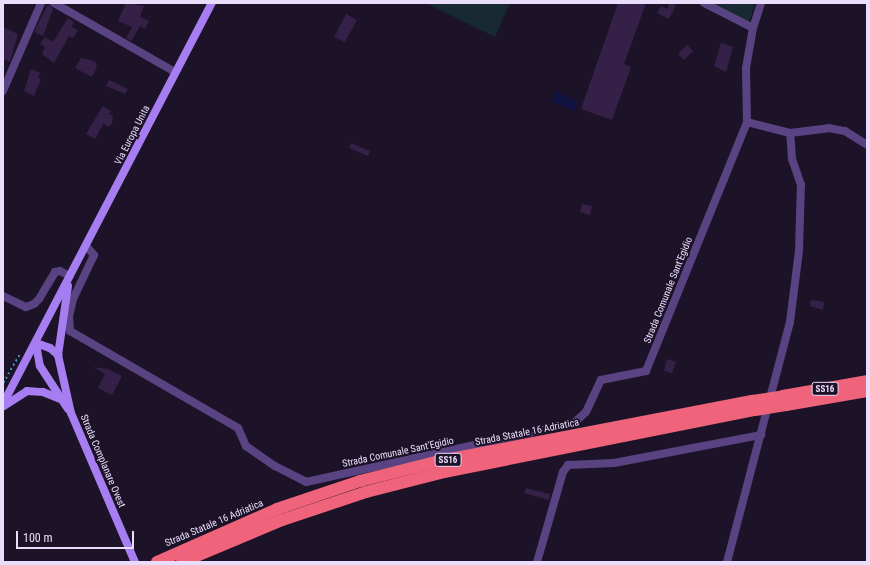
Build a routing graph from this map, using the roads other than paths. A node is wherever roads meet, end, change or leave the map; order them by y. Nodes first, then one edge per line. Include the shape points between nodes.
1 (41, 3) edge
2 (54, 3) edge
3 (212, 3) edge
4 (704, 3) edge
5 (761, 3) edge
6 (753, 28) junction
7 (175, 72) junction
8 (3, 91) edge
9 (747, 122) junction
10 (790, 133) junction
11 (867, 145) edge
12 (86, 246) junction
13 (70, 276) junction
14 (3, 296) edge
15 (36, 343) junction
16 (58, 355) junction
17 (867, 381) edge
18 (867, 391) edge
19 (62, 400) junction
20 (784, 400) junction
21 (3, 405) edge
22 (754, 405) junction
23 (71, 413) junction
24 (760, 435) junction
25 (135, 562) edge
26 (157, 562) edge
27 (182, 562) edge
28 (537, 562) edge
29 (727, 562) edge

1 - 8 street
2 - 7 street
3 - 7 street, Via Europa Unita
4 - 6 street
5 - 6 street, Strada Comunale Sant'Egidio
6 - 9 street, Strada Comunale Sant'Egidio via 746,68
7 - 12 street, Via Europa Unita
9 - 10 street
9 - 12 street, Strada Comunale Sant'Egidio via 646,371 601,380 586,412 574,423 306,482 275,466 246,446 238,428 70,331 69,316 73,299 94,255
10 - 11 street via 829,128 845,131
10 - 24 street via 792,159 801,185 795,286 790,322
12 - 13 street, Via Europa Unita
13 - 14 street via 55,272 39,299 26,307
13 - 15 street, Via Europa Unita
13 - 16 street, Strada Complanare Ovest
15 - 16 street via 50,348
15 - 19 street, Strada Complanare Ovest via 40,366
15 - 21 street, Via Europa Unita
16 - 23 street, Strada Complanare Ovest
17 - 20 highway, Strada Statale 16 Adriatica / SS16
18 - 20 highway, Strada Statale 16 Adriatica / SS16
19 - 21 street via 43,392 27,391
19 - 23 street, Strada Complanare Ovest
20 - 22 highway, Strada Statale 16 Adriatica / SS16, bridge
22 - 26 highway, Strada Statale 16 Adriatica / SS16 via 440,461 360,481 277,509
22 - 27 highway, Strada Statale 16 Adriatica / SS16 via 444,472 382,488 282,520
23 - 25 street, Strada Complanare Ovest
24 - 28 street via 614,463 568,465 563,472
24 - 29 street

